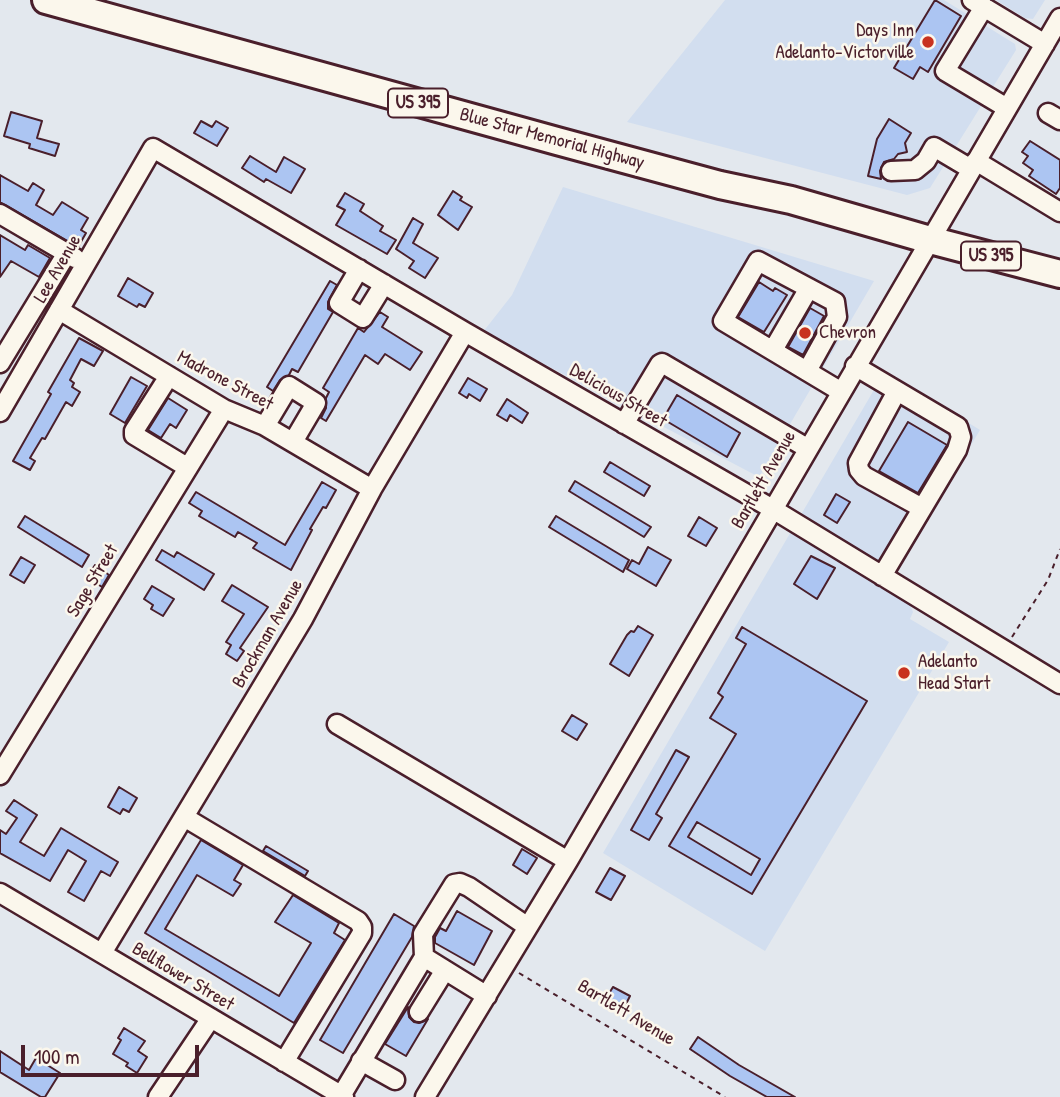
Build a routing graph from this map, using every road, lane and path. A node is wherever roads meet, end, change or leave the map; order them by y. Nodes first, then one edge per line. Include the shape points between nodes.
1 (46, 0) edge
2 (978, 3) edge
3 (1060, 18) edge
4 (1045, 44) junction
5 (1007, 108) junction
6 (153, 148) joint
7 (974, 165) junction
8 (891, 171) dead end
9 (1060, 212) edge
10 (0, 214) edge
11 (930, 240) junction
12 (66, 253) junction
13 (86, 264) junction
14 (359, 269) junction
15 (1060, 274) edge
16 (384, 284) junction
17 (809, 288) junction
18 (59, 310) junction
19 (465, 332) junction
20 (773, 351) junction
21 (0, 363) edge
22 (855, 366) junction
23 (807, 371) junction
24 (169, 376) junction
25 (840, 391) junction
26 (897, 391) junction
27 (224, 409) junction
28 (0, 412) edge
29 (625, 424) junction
30 (265, 426) junction
31 (293, 442) junction
32 (807, 448) junction
33 (187, 467) junction
34 (372, 489) junction
35 (771, 508) junction
36 (922, 508) junction
37 (1060, 549) edge
38 (882, 576) junction
39 (1004, 650) junction
40 (1060, 684) edge
41 (337, 724) dead end
42 (0, 775) edge
43 (184, 817) junction
44 (568, 861) junction
45 (0, 893) edge
46 (528, 927) junction
47 (102, 953) junction
48 (424, 957) junction
49 (506, 965) junction
50 (445, 970) junction
51 (487, 996) junction
52 (419, 1012) dead end
53 (211, 1018) junction
54 (361, 1061) junction
55 (284, 1062) junction
56 (395, 1080) dead end
57 (343, 1096) edge
58 (159, 1097) edge
59 (425, 1097) edge
60 (725, 1097) edge

1 - 11 highway, Blue Star Memorial Highway / US 395
2 - 4 street
2 - 5 street via 945,71
3 - 4 street, Bartlett Avenue
4 - 5 street, Bartlett Avenue
5 - 7 street, Bartlett Avenue
6 - 13 street, Lee Avenue
6 - 14 street, Delicious Street
7 - 8 street via 934,147 915,170
7 - 9 street
7 - 11 street, Bartlett Avenue
10 - 12 street
11 - 15 highway, Blue Star Memorial Highway / US 395
11 - 22 street, Bartlett Avenue
12 - 13 street
12 - 21 street
13 - 18 street, Lee Avenue
14 - 16 street, Delicious Street
14 - 16 street via 339,303 363,318
16 - 19 street, Delicious Street
17 - 20 street
17 - 20 street via 758,261 723,321
17 - 23 street via 835,302 837,317
18 - 24 street, Madrone Street
18 - 28 street, Lee Avenue
19 - 29 street, Delicious Street
19 - 34 street, Brockman Avenue
20 - 23 street
22 - 25 street, Bartlett Avenue
22 - 26 street
23 - 25 street
24 - 27 street, Madrone Street
24 - 33 street via 134,435
25 - 32 street, Bartlett Avenue
26 - 36 street via 958,427 961,437
26 - 36 street via 858,463 859,470
27 - 30 street, Madrone Street
27 - 33 street, Sage Street
29 - 32 street via 663,363
29 - 35 street, Delicious Street
30 - 31 street, Madrone Street
30 - 31 street via 289,386 316,403
31 - 34 street, Madrone Street
32 - 35 street, Bartlett Avenue
33 - 42 street, Sage Street
34 - 43 street, Brockman Avenue via 303,619
35 - 38 street, Delicious Street
35 - 44 street, Bartlett Avenue
36 - 38 street
37 - 39 path via 1048,580
38 - 39 street, Delicious Street
39 - 40 street, Delicious Street
41 - 44 street
43 - 47 street, Brockman Avenue
43 - 55 street via 362,927
44 - 46 street, Bartlett Avenue
45 - 47 street, Bellflower Street
46 - 48 street via 469,887 454,884 423,934
46 - 49 street, Bartlett Avenue
47 - 53 street, Bellflower Street
48 - 50 street
48 - 54 street
49 - 51 street, Bartlett Avenue
49 - 60 path, Bartlett Avenue
50 - 51 street
50 - 52 street
51 - 59 street, Bartlett Avenue
53 - 55 street, Bellflower Street
53 - 58 street
54 - 56 street
54 - 57 street
55 - 57 street, Bellflower Street

